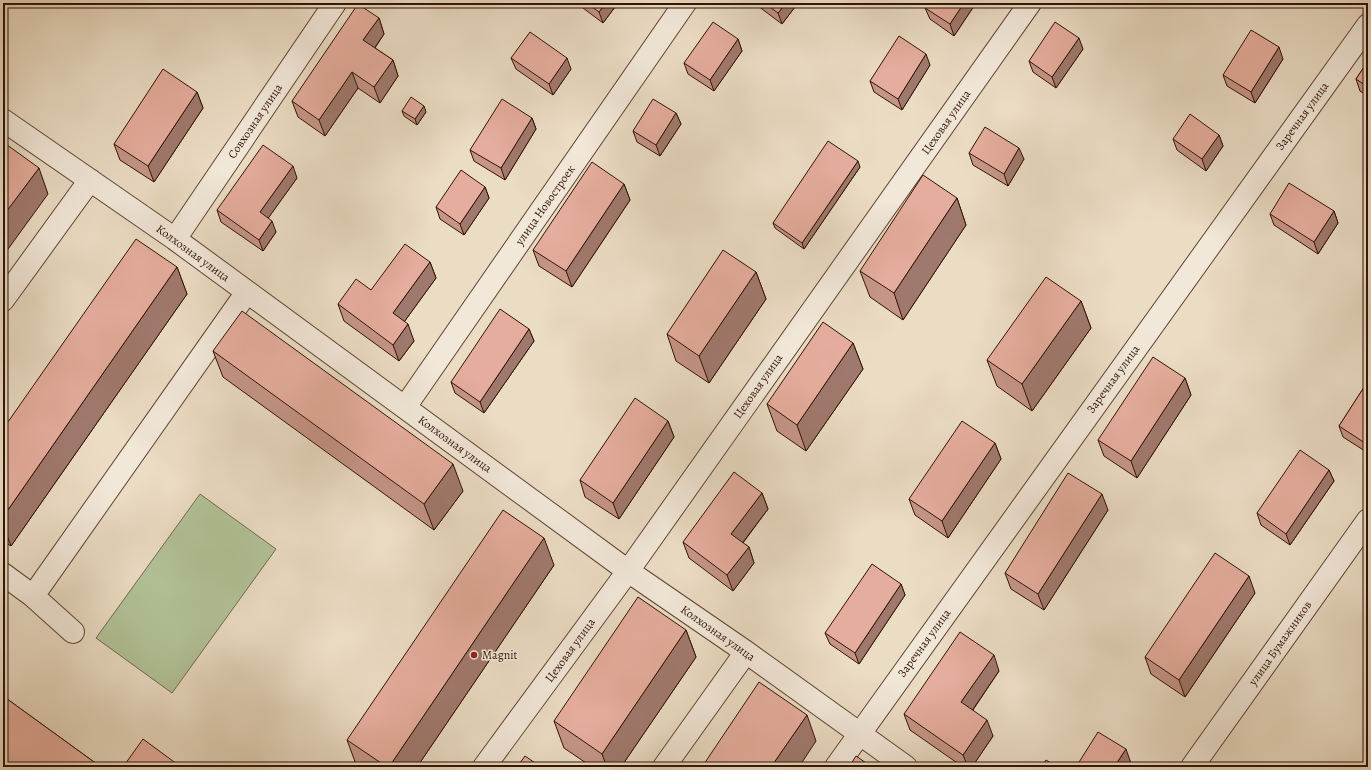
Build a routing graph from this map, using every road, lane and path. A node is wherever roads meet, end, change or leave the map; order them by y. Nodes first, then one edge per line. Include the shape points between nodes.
1 (335, 3) edge
2 (685, 3) edge
3 (1030, 3) edge
4 (1368, 25) edge
5 (3, 120) edge
6 (90, 180) junction
7 (175, 239) junction
8 (247, 292) junction
9 (3, 300) edge
10 (405, 407) junction
11 (1368, 520) edge
12 (628, 571) junction
13 (3, 574) edge
14 (33, 596) junction
15 (73, 632) dead end
16 (746, 652) junction
17 (859, 734) junction
18 (484, 767) edge
19 (664, 767) edge
20 (836, 767) edge
21 (906, 767) edge
22 (1192, 767) edge

1 - 7 street, Совхозная улица
2 - 10 street, улица Новостроек
3 - 12 street, Цеховая улица
4 - 17 street, Заречная улица
5 - 6 street, Колхозная улица
6 - 7 street, Колхозная улица
6 - 9 street
7 - 8 street, Колхозная улица
8 - 10 street, Колхозная улица
8 - 14 street
10 - 12 street, Колхозная улица
11 - 22 street, улица Бумажников
12 - 16 street, Колхозная улица
12 - 18 street, Цеховая улица
13 - 14 street
14 - 15 street
16 - 17 street, Колхозная улица
16 - 19 street
17 - 20 street, Заречная улица
17 - 21 street, Колхозная улица

